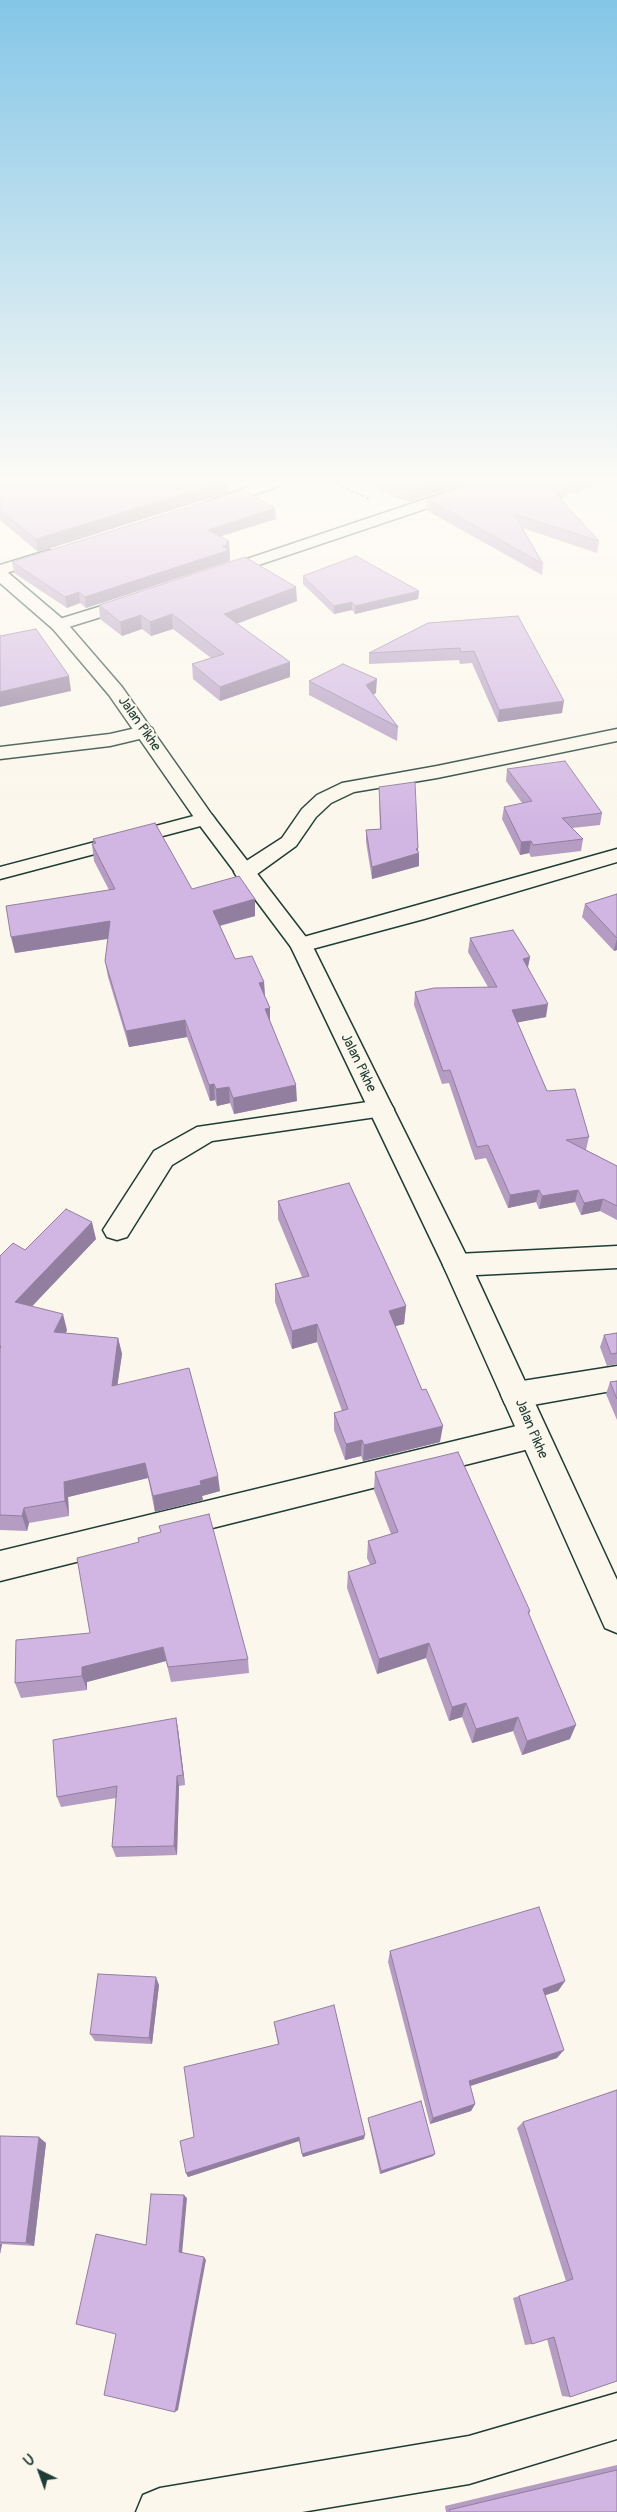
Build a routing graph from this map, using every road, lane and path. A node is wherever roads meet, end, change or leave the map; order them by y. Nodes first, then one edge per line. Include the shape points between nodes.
1 (25, 594) edge
2 (145, 597) edge
3 (59, 625) junction
4 (144, 732) junction
5 (617, 735) edge
6 (0, 753) edge
7 (205, 819) junction
8 (617, 855) edge
9 (245, 872) junction
10 (0, 873) edge
11 (301, 944) junction
12 (381, 1109) junction
13 (117, 1230) dead end
14 (617, 1257) edge
15 (457, 1265) junction
16 (617, 1378) edge
17 (516, 1394) junction
18 (533, 1436) junction
19 (0, 1566) edge
20 (617, 1617) edge
21 (617, 2416) edge
22 (160, 2512) edge

1 - 3 main road, Jalan Pikhe
2 - 3 main road
3 - 4 main road, Jalan Pikhe via 116,691
4 - 6 main road via 110,740
4 - 7 main road, Jalan Pikhe
5 - 9 main road via 349,787 324,799 309,813 289,842
7 - 9 main road, Jalan Pikhe
7 - 10 main road
8 - 11 main road
9 - 11 main road, Jalan Pikhe
11 - 12 main road, Jalan Pikhe
12 - 13 main road via 206,1133 164,1158
12 - 15 main road, Jalan Pikhe
14 - 15 main road
15 - 17 main road, Jalan Pikhe
16 - 17 main road
17 - 18 main road, Jalan Pikhe
18 - 19 main road
18 - 20 main road, Jalan Pikhe
21 - 22 main road via 469,2460

